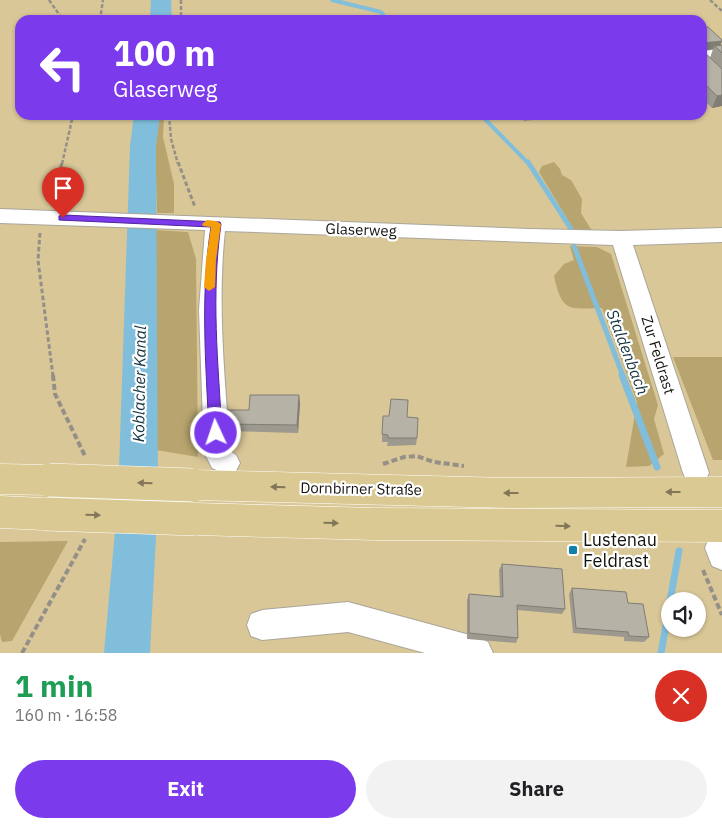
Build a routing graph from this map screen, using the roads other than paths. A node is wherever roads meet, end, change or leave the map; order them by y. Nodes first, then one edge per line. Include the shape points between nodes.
1 (722, 54) edge
2 (707, 56) edge
3 (707, 66) edge
4 (714, 72) edge
5 (0, 216) edge
6 (200, 224) junction
7 (722, 235) edge
8 (621, 238) junction
9 (226, 463) dead end
10 (696, 473) dead end
11 (0, 478) edge
12 (722, 492) edge
13 (0, 512) edge
14 (716, 548) edge
15 (262, 625) dead end
16 (477, 653) edge

1 - 2 street
3 - 4 street
5 - 6 street, Glaserweg
6 - 8 street, Glaserweg
6 - 9 street via 211,260 209,302 217,452
7 - 8 street, Glaserweg
8 - 10 street, Zur Feldrast
12 -> 11 main road, Dornbirner Straße, bridge via 509,493
13 -> 14 main road, bridge via 375,524
15 - 16 street via 348,617

